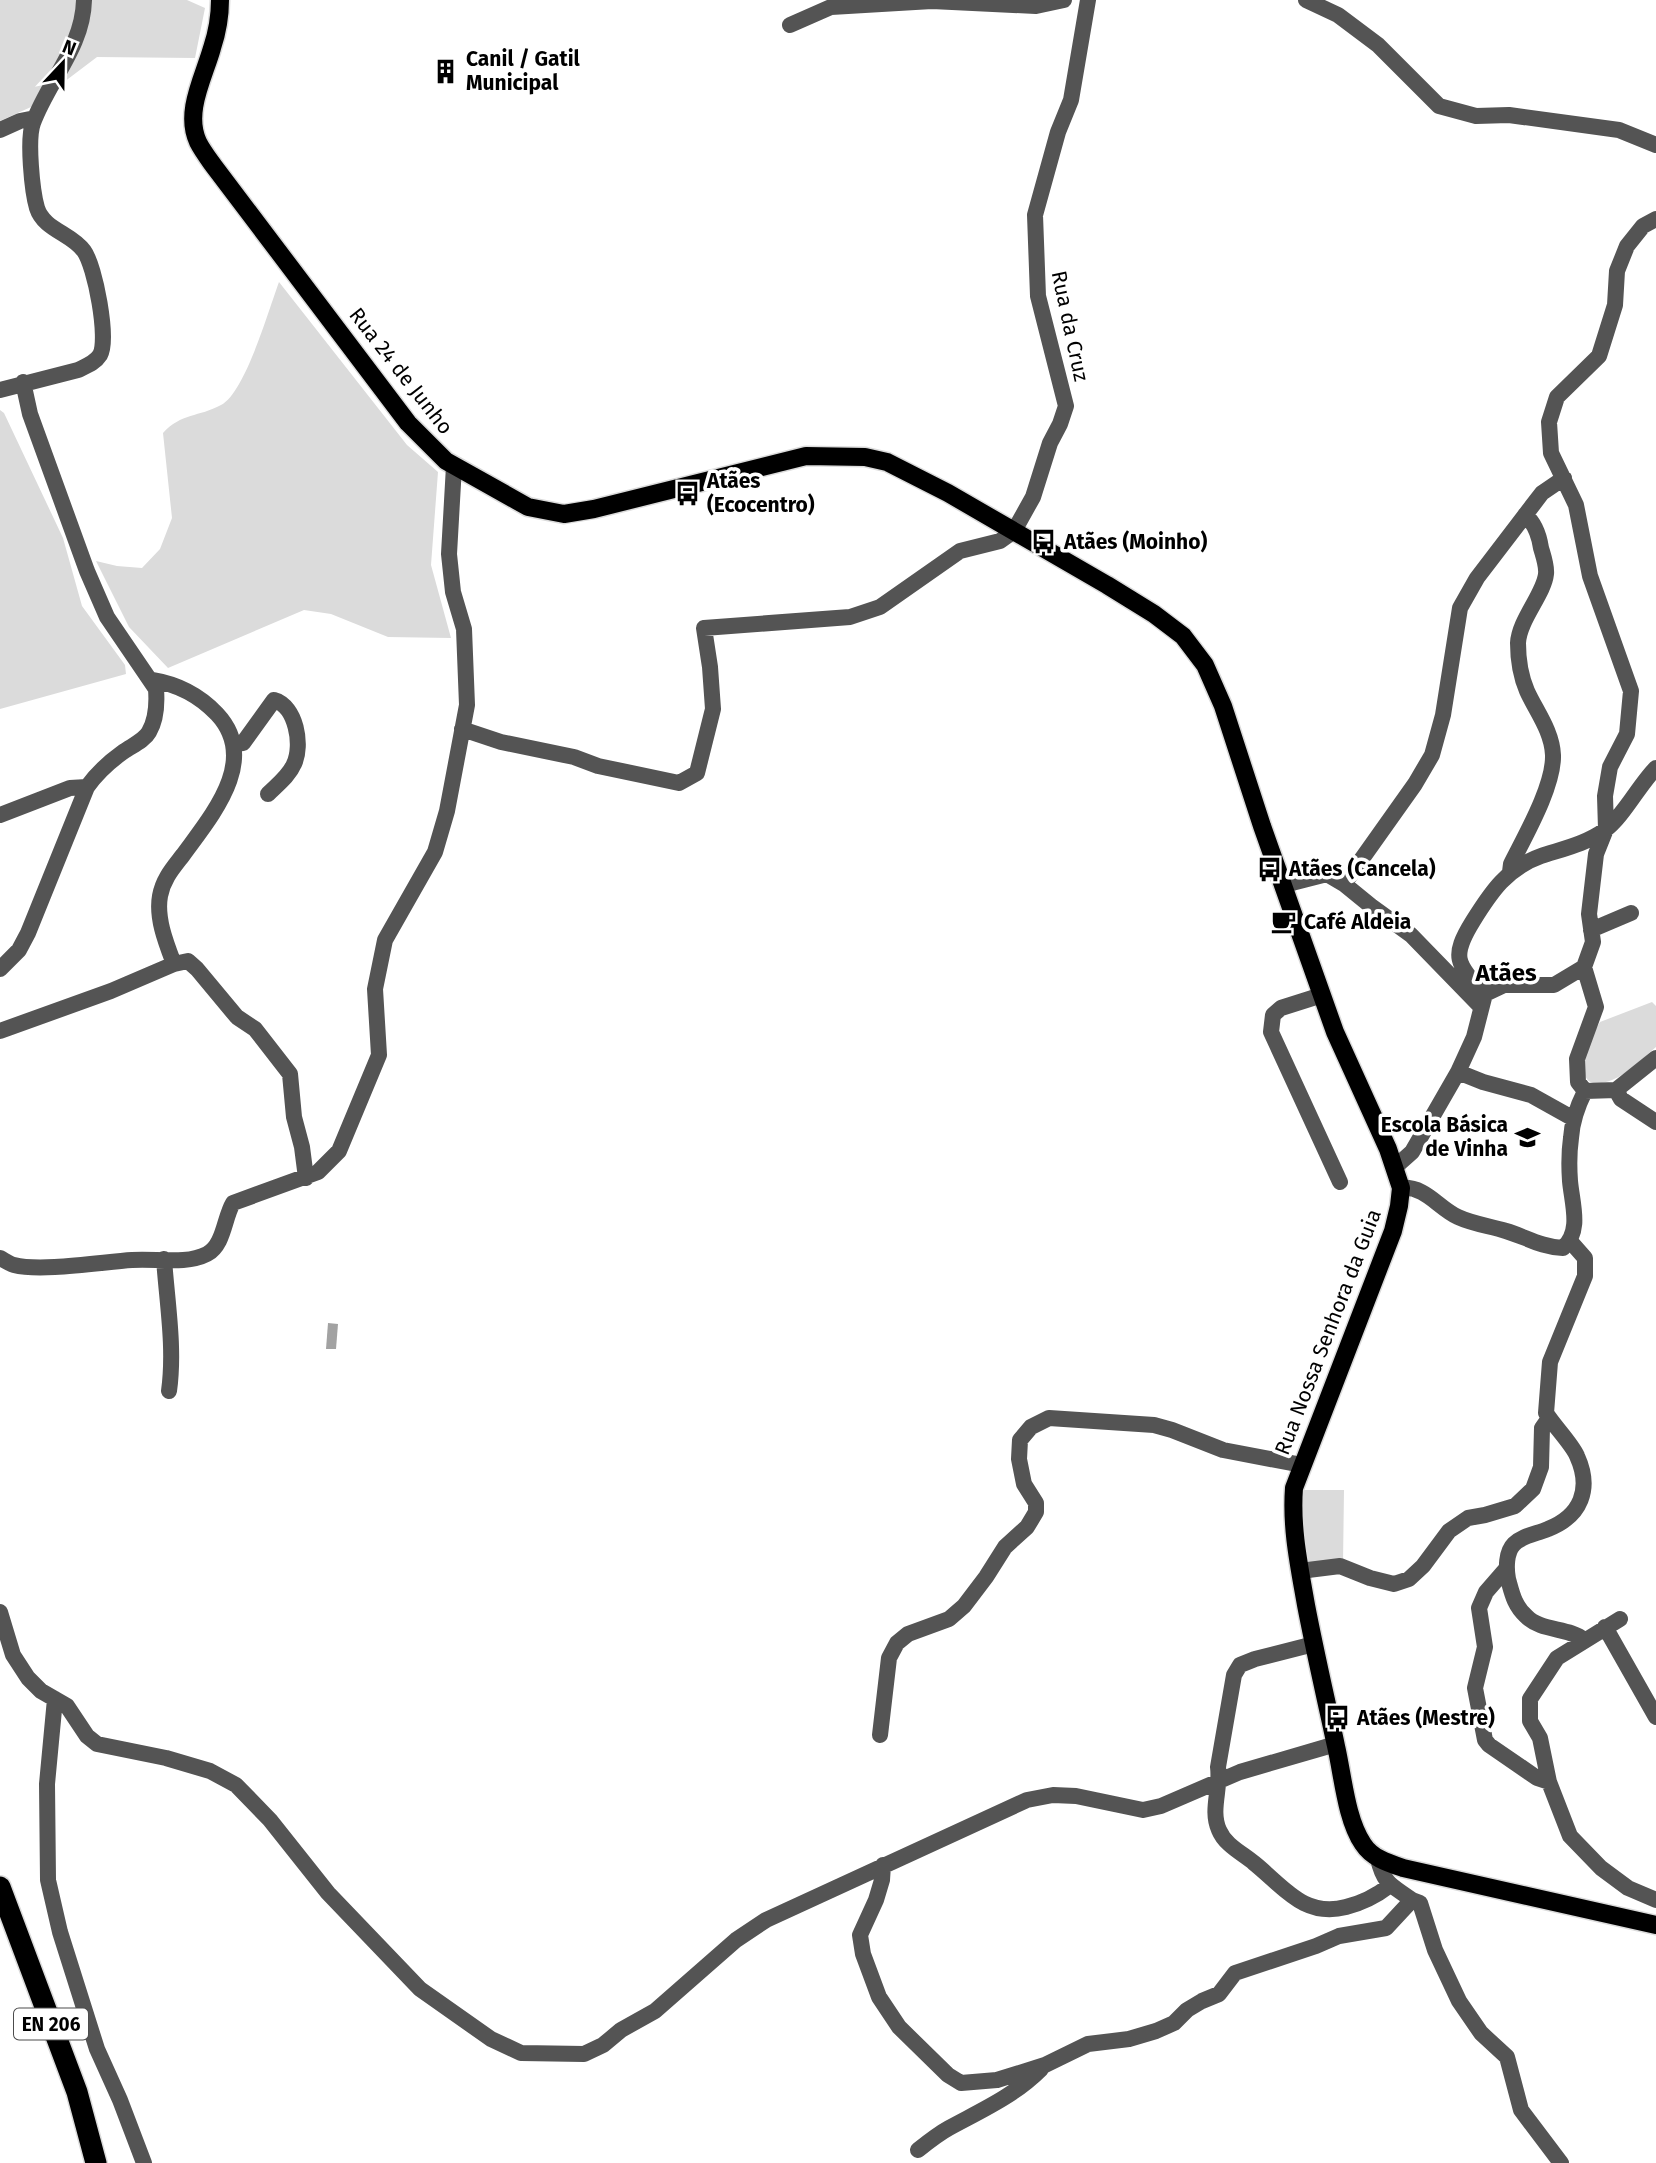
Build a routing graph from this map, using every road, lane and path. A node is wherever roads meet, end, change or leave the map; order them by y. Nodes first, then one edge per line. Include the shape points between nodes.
1 (84, 0) edge
2 (219, 0) edge
3 (1064, 0) edge
4 (1088, 0) edge
5 (1306, 0) edge
6 (790, 25) dead end
7 (35, 118) junction
8 (0, 130) edge
9 (1656, 145) edge
10 (1656, 219) edge
11 (23, 382) junction
12 (0, 390) edge
13 (454, 466) junction
14 (1564, 478) junction
15 (1525, 515) junction
16 (1014, 531) junction
17 (152, 680) junction
18 (463, 729) junction
19 (234, 744) junction
20 (1656, 768) edge
21 (87, 786) junction
22 (268, 794) dead end
23 (0, 815) edge
24 (1606, 829) junction
25 (1510, 873) junction
26 (1344, 884) junction
27 (1284, 885) junction
28 (1631, 913) dead end
29 (1591, 930) junction
30 (174, 964) junction
31 (1584, 967) junction
32 (0, 969) edge
33 (1322, 995) junction
34 (1483, 1000) junction
35 (0, 1031) edge
36 (1656, 1058) edge
37 (1458, 1072) junction
38 (1616, 1090) junction
39 (1585, 1091) junction
40 (1574, 1119) junction
41 (1656, 1122) edge
42 (1394, 1168) junction
43 (306, 1178) junction
44 (1340, 1182) dead end
45 (1401, 1188) junction
46 (1570, 1241) junction
47 (0, 1258) edge
48 (164, 1259) junction
49 (169, 1391) dead end
50 (1549, 1418) junction
51 (1302, 1465) junction
52 (1506, 1569) junction
53 (1300, 1571) junction
54 (0, 1612) edge
55 (1620, 1619) dead end
56 (1605, 1627) junction
57 (1584, 1640) junction
58 (1314, 1644) junction
59 (55, 1699) junction
60 (1656, 1717) edge
61 (880, 1735) dead end
62 (1336, 1744) junction
63 (1220, 1781) junction
64 (1549, 1782) junction
65 (1378, 1859) junction
66 (883, 1865) junction
67 (1389, 1886) junction
68 (0, 1887) edge
69 (1412, 1900) junction
70 (1656, 1900) edge
71 (0, 1909) edge
72 (1656, 1925) edge
73 (1045, 2065) junction
74 (918, 2150) dead end
75 (86, 2163) edge
76 (96, 2163) edge
77 (144, 2163) edge
78 (1561, 2163) edge

1 - 7 street via 84,18 75,44
2 - 13 main road, Rua 24 de Junho via 213,46 195,98 197,141 408,423
3 - 6 street via 1037,6 932,1 831,6
4 - 16 street, Rua da Cruz via 1076,78 1035,215 1038,296 1066,406 1033,497
5 - 9 street via 1338,15 1378,45 1439,106 1476,116 1509,115 1619,130
7 - 8 street
7 - 11 street via 30,139 38,212 83,250 104,337 99,357 90,365
10 - 14 street via 1643,226 1627,246 1617,271 1615,305 1599,356 1557,397 1549,422 1551,453
11 - 12 street
11 - 17 street via 30,414 87,571 107,617
13 - 16 main road, Rua 24 de Junho via 528,507 564,514 806,456 865,457 909,472
13 - 18 street via 449,554 453,592 464,629 467,705
14 - 15 street via 1542,493
14 - 24 street via 1576,505 1590,576 1631,691 1627,734 1610,767
15 - 25 street via 1540,538 1546,574 1518,642 1521,668 1553,754 1540,804
15 - 26 street via 1477,578 1461,608 1432,755
16 - 18 street via 1000,541 960,551 880,607 850,617 704,628 713,709 697,773 679,783
16 - 27 main road, Rua Nossa Senhora da Guia via 1183,635 1205,665 1223,706
17 - 19 street via 166,682 207,703 227,725
17 - 21 street via 157,702 150,731
18 - 43 street via 435,852 385,940 375,989 379,1055 339,1151
19 - 22 street via 243,743 274,700 288,710 296,730 295,763
19 - 30 street via 233,773 220,802 167,875 159,897 163,935
20 - 24 street
21 - 23 street
21 - 32 street via 28,933
24 - 25 street
24 - 29 street via 1596,854
25 - 34 street via 1493,888 1458,954
26 - 27 street via 1327,874
26 - 34 street via 1411,935
27 - 33 main road, Rua Nossa Senhora da Guia
28 - 29 street
29 - 31 street via 1593,942
30 - 35 street
30 - 43 street via 188,961 197,969 237,1017 255,1029 290,1074
31 - 34 street via 1554,985 1504,985
31 - 39 street via 1596,1007 1577,1059 1578,1082
33 - 42 main road, Rua Nossa Senhora da Guia
33 - 44 street via 1282,1008 1273,1016 1271,1032
34 - 37 street via 1474,1037
36 - 38 street
37 - 40 street via 1531,1095
37 - 42 street via 1412,1152
38 - 39 street
38 - 41 street
39 - 40 street
40 - 46 street via 1570,1178 1576,1222
42 - 45 main road, Rua Nossa Senhora da Guia
43 - 48 street via 233,1203 220,1239 208,1254
45 - 46 street via 1427,1194 1462,1219 1548,1247 1563,1248
45 - 51 main road, Rua Nossa Senhora da Guia via 1393,1231
46 - 50 street via 1585,1258 1585,1276 1550,1362
47 - 48 street via 14,1265 46,1267
48 - 49 street
50 - 52 street via 1577,1455 1584,1483 1580,1505 1568,1519 1513,1545
50 - 53 street via 1542,1427 1541,1467 1532,1489 1515,1506 1468,1518 1449,1531 1409,1579 1394,1584 1340,1566
51 - 53 main road, Rua Nossa Senhora da Guia via 1292,1512
51 - 61 street via 1223,1450 1154,1426 1049,1418 1031,1427 1020,1440 1019,1459 1036,1512 964,1605 949,1619 908,1634 897,1643 889,1658
52 - 57 street via 1515,1604 1528,1619
52 - 64 street via 1479,1608 1485,1647 1475,1688 1485,1740
53 - 58 main road, Rua Nossa Senhora da Guia
54 - 59 street via 13,1655 28,1678
55 - 56 street
56 - 57 street
56 - 60 street
57 - 64 street via 1557,1658 1531,1699 1530,1721 1540,1738
58 - 62 main road, Rua Nossa Senhora da Guia
58 - 63 street via 1240,1665 1230,1687
59 - 66 street via 97,1744 166,1758 210,1771 236,1785 328,1893 420,1989 491,2039 521,2053 584,2054 603,2045 655,2011 736,1940 766,1920
59 - 77 street via 47,1784 48,1880 97,2049
62 - 63 street
62 - 65 main road, Rua Nossa Senhora da Guia via 1357,1836
63 - 66 street via 1143,1810 1076,1796 1027,1800
63 - 67 street via 1214,1811 1225,1841 1304,1904 1334,1910 1359,1903
64 - 70 street via 1570,1836 1601,1868 1628,1888
65 - 67 street
65 - 72 main road
66 - 73 street via 876,1900 860,1935 879,1997 899,2026 961,2083 997,2080
67 - 69 street
68 - 76 highway, EN 206 via 77,2092
69 - 73 street via 1386,1928 1339,1936 1235,1973 1219,1994 1156,2031 1088,2044
69 - 78 street via 1420,1902 1435,1950 1460,2001 1481,2033 1507,2057 1521,2110
71 - 75 highway, EN 206 via 58,2064
73 - 74 street via 1011,2094

